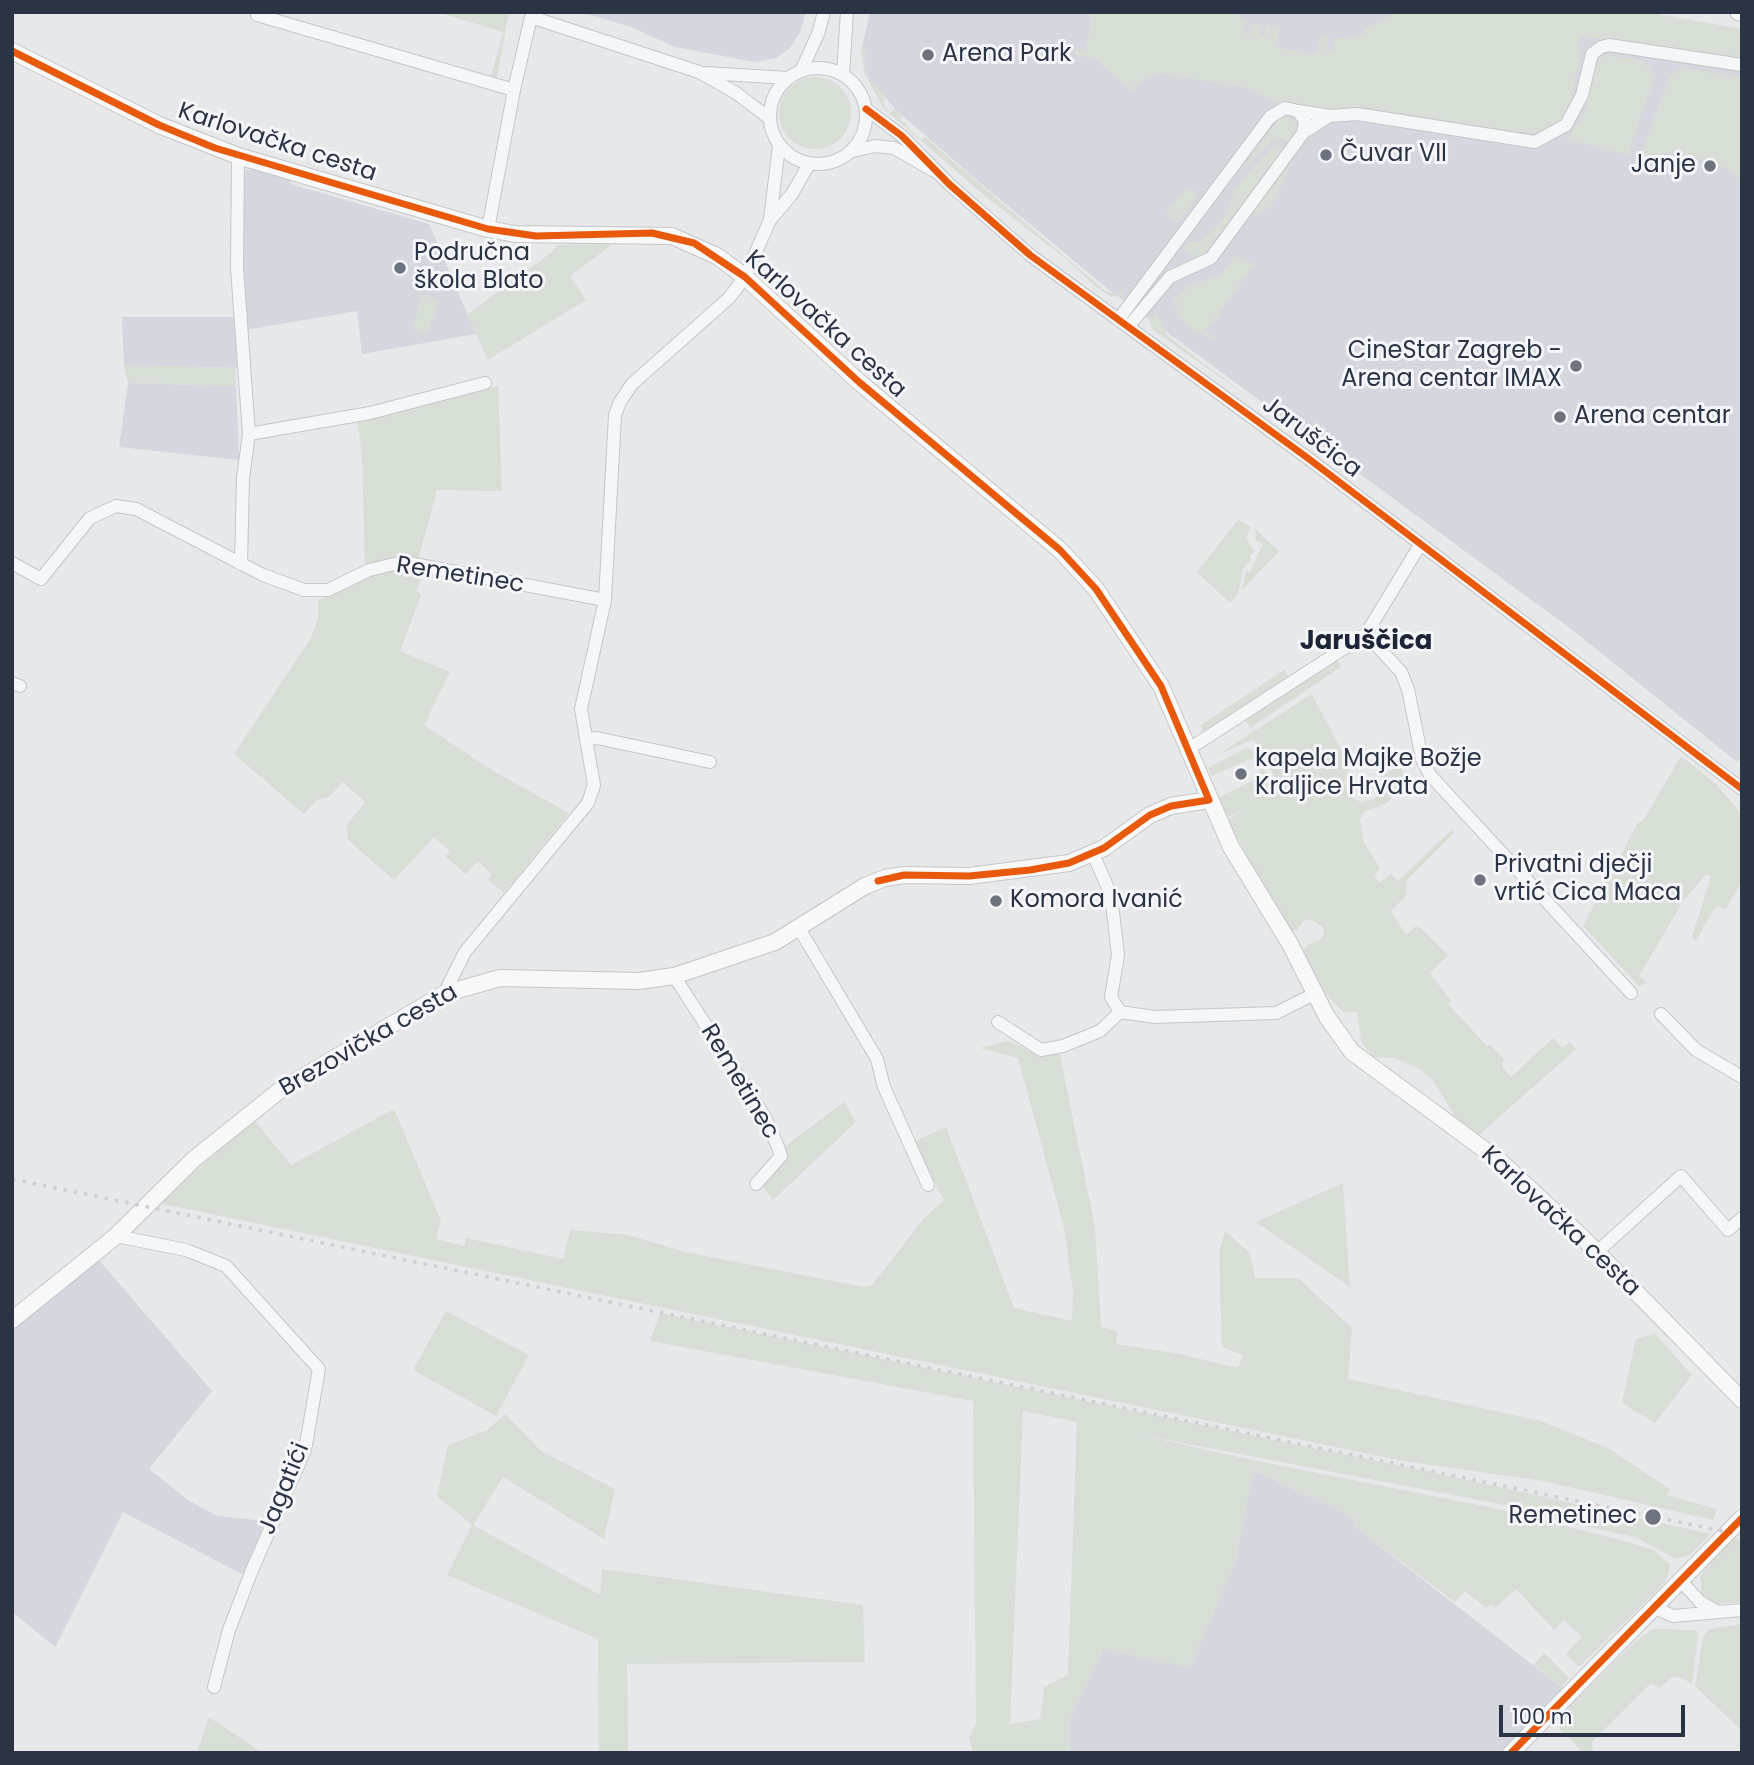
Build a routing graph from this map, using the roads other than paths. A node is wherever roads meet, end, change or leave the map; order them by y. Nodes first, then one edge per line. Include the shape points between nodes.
1 (824, 12) edge
2 (847, 12) edge
3 (257, 15) dead end
4 (12, 51) edge
5 (1742, 65) edge
6 (801, 71) junction
7 (699, 72) junction
8 (843, 74) junction
9 (788, 78) junction
10 (514, 90) junction
11 (866, 109) junction
12 (1298, 111) junction
13 (1330, 116) junction
14 (769, 118) junction
15 (1303, 133) junction
16 (779, 146) junction
17 (853, 151) junction
18 (239, 156) junction
19 (808, 164) junction
20 (942, 176) junction
21 (770, 220) junction
22 (488, 229) junction
23 (1176, 244) junction
24 (1192, 266) junction
25 (745, 277) junction
26 (1123, 324) junction
27 (485, 383) dead end
28 (249, 434) junction
29 (1420, 545) junction
30 (12, 563) edge
31 (241, 564) junction
32 (606, 600) junction
33 (1366, 634) junction
34 (586, 739) junction
35 (1189, 749) junction
36 (710, 762) dead end
37 (1742, 789) edge
38 (1209, 800) junction
39 (1093, 854) junction
40 (800, 930) junction
41 (674, 976) junction
42 (1631, 993) dead end
43 (444, 994) junction
44 (1314, 994) junction
45 (1120, 1012) junction
46 (1661, 1014) dead end
47 (998, 1023) dead end
48 (1742, 1077) edge
49 (756, 1185) dead end
50 (928, 1185) dead end
51 (1742, 1218) edge
52 (116, 1236) junction
53 (1597, 1252) junction
54 (12, 1320) edge
55 (1742, 1400) edge
56 (1742, 1518) edge
57 (1681, 1581) junction
58 (1655, 1608) junction
59 (1742, 1610) edge
60 (1718, 1612) junction
61 (214, 1687) dead end
62 (1511, 1753) edge

1 - 6 street
2 - 8 street
3 - 10 street
4 - 18 main road, Karlovačka cesta via 159,125
5 - 13 street via 1601,47 1592,54 1582,95 1566,125 1535,142 1357,114
6 - 8 street via 815,68
6 - 9 street
7 - 9 street
7 - 10 street via 531,17
7 - 14 street
8 - 11 street via 854,83
9 - 14 street via 771,103
10 - 22 street
11 - 17 street via 864,131
11 - 20 street, Jaruščica via 902,136
12 - 13 street
12 - 15 street via 1305,121
12 - 23 street via 1285,108 1270,117
13 - 15 street
14 - 16 street
15 - 24 street via 1211,258
16 - 19 street
16 - 21 street
17 - 19 street via 832,163
17 - 20 street, Jaruščica via 894,148
18 - 22 main road, Karlovačka cesta
18 - 28 street, Karlovačka cesta via 237,268
19 - 21 street via 792,194
20 - 26 street, Jaruščica via 1030,255
21 - 25 street
22 - 25 main road, Karlovačka cesta via 536,236 672,236 718,256
23 - 24 street via 1181,258
23 - 26 street
24 - 26 street via 1170,277
25 - 32 street via 729,298 632,384 620,402 615,415
25 - 35 main road, Karlovačka cesta via 859,382 1060,550 1096,589 1161,686
26 - 29 street, Jaruščica
27 - 28 street via 370,413
28 - 31 street, Karlovačka cesta
29 - 33 street
29 - 37 street, Jaruščica
30 - 31 street, Remetinec via 41,579 96,512 116,506 135,509
31 - 32 street, Remetinec via 316,591 336,587 385,564 403,562
32 - 34 street via 581,709
33 - 35 street
33 - 42 street via 1401,672 1430,775
34 - 36 street
34 - 43 street via 594,785 588,803 465,952
35 - 38 main road, Karlovačka cesta
38 - 39 main road, Brezovička cesta via 1171,806 1150,815
38 - 44 main road, Karlovačka cesta
39 - 40 main road, Brezovička cesta via 1030,870 890,877 865,887
39 - 45 street via 1111,895 1118,955 1111,997
40 - 41 main road, Brezovička cesta via 751,952
40 - 50 street via 877,1059 884,1087
41 - 43 main road, Brezovička cesta via 639,981 500,978
41 - 49 street, Remetinec via 765,1117 781,1156
43 - 52 main road, Brezovička cesta via 279,1091 194,1159
44 - 45 street via 1276,1013 1155,1017
44 - 53 main road, Karlovačka cesta via 1352,1052 1501,1162
45 - 47 street via 1100,1031 1041,1050
46 - 48 street via 1696,1050
51 - 53 street via 1728,1230 1681,1175
52 - 54 main road, Brezovička cesta
52 - 61 street, Jagatići via 186,1250 226,1266 319,1369 305,1450 252,1570
53 - 55 main road, Karlovačka cesta
56 - 57 main road
57 - 58 main road
57 - 60 street via 1700,1602
58 - 60 street via 1674,1616
58 - 62 main road
59 - 60 street

